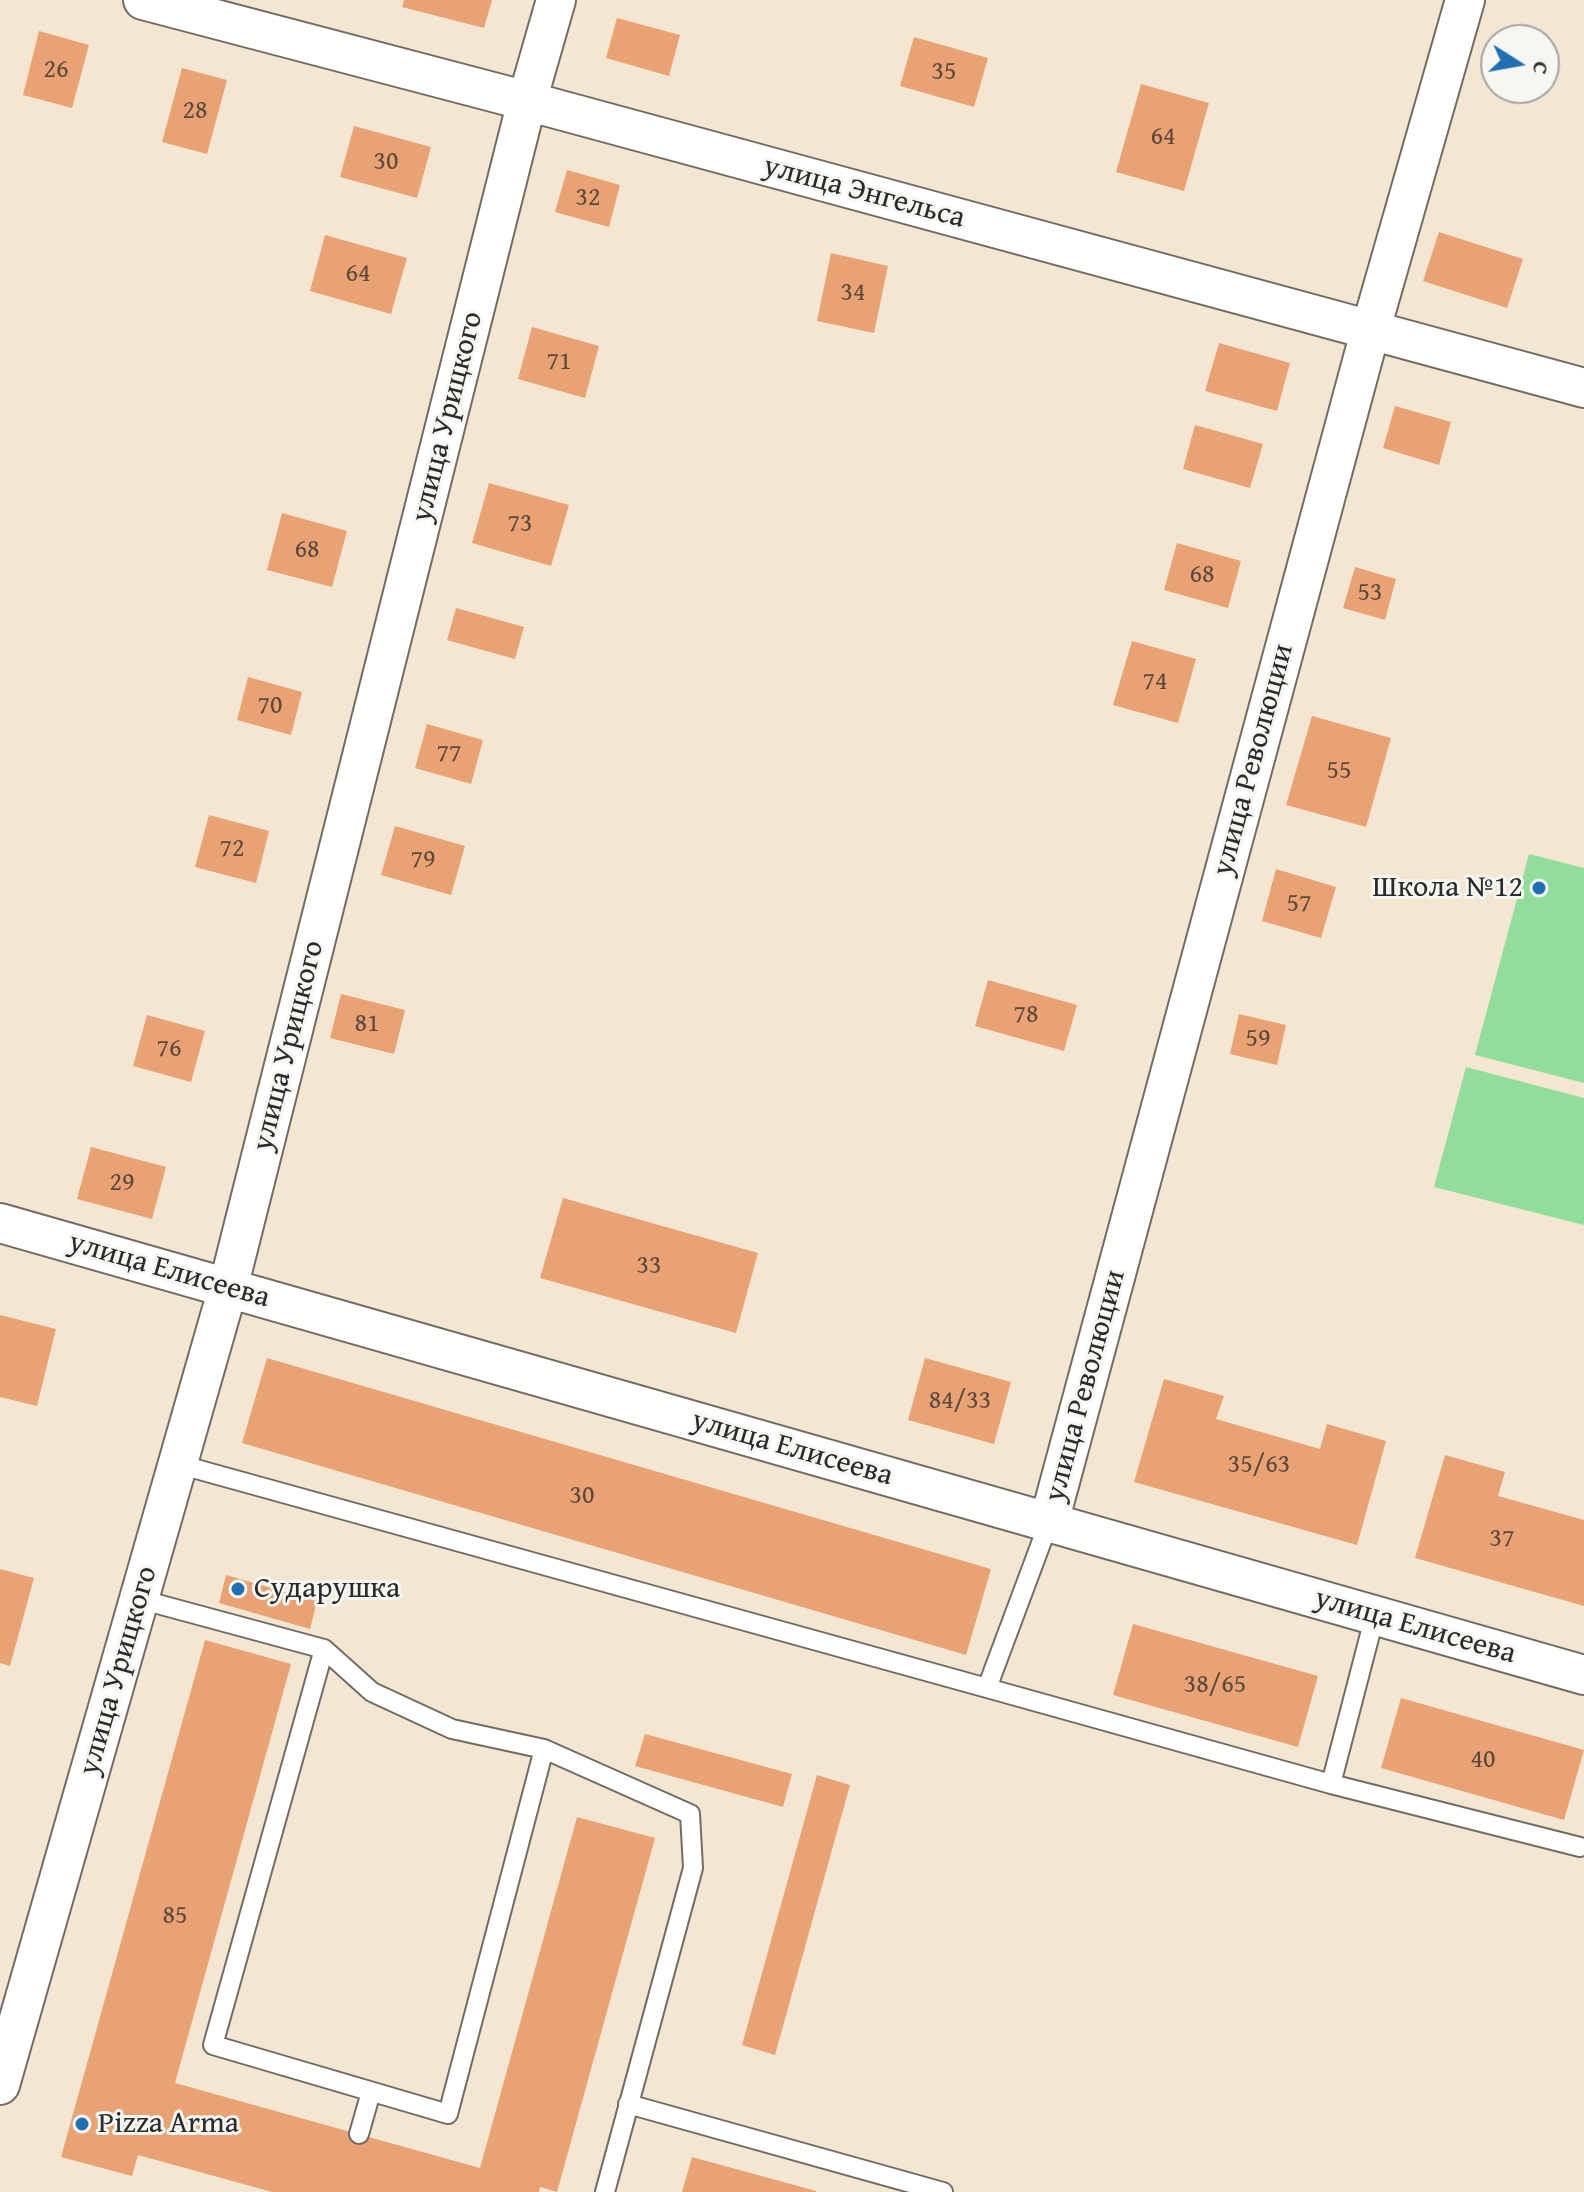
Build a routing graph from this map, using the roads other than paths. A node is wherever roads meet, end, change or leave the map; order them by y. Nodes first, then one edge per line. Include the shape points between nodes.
1 (143, 0) edge
2 (556, 0) edge
3 (1465, 0) edge
4 (527, 101) junction
5 (1370, 332) junction
6 (1584, 388) edge
7 (0, 1223) edge
8 (228, 1288) junction
9 (178, 1464) junction
10 (1049, 1522) junction
11 (139, 1599) junction
12 (1375, 1615) junction
13 (324, 1649) junction
14 (1584, 1675) edge
15 (987, 1688) junction
16 (544, 1749) junction
17 (1331, 1784) junction
18 (1580, 1847) dead end
19 (0, 2085) edge
20 (371, 2092) junction
21 (628, 2104) junction
22 (359, 2134) dead end
23 (605, 2192) edge
24 (943, 2192) edge

1 - 4 street, улица Энгельса
2 - 4 street, улица Урицкого
3 - 5 street, улица Революции
4 - 5 street, улица Энгельса
4 - 8 street, улица Урицкого
5 - 6 street, улица Энгельса
5 - 10 street, улица Революции
7 - 8 street, улица Елисеева
8 - 9 street, улица Урицкого
8 - 10 street, улица Елисеева
9 - 11 street, улица Урицкого
9 - 15 lane
10 - 12 street, улица Елисеева
10 - 15 lane
11 - 13 lane
11 - 19 street, улица Урицкого
12 - 14 street, улица Елисеева
12 - 17 lane
13 - 16 lane via 372,1692 452,1729
13 - 20 lane via 213,2045
15 - 17 lane
16 - 20 lane via 448,2114
16 - 21 lane via 690,1814 693,1868
17 - 18 lane
20 - 22 lane
21 - 23 lane
21 - 24 lane

